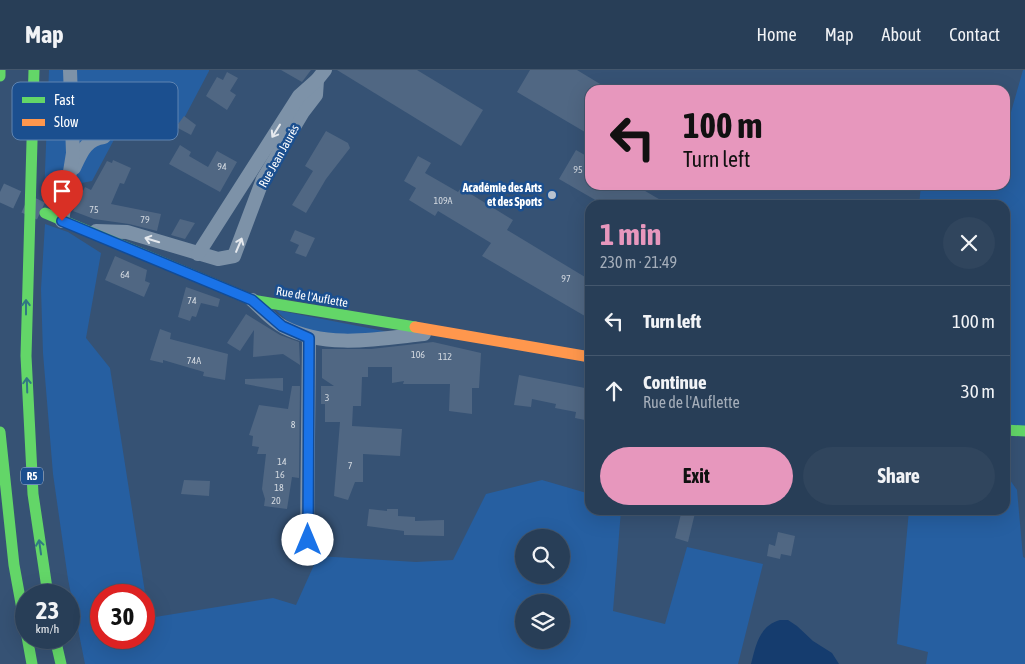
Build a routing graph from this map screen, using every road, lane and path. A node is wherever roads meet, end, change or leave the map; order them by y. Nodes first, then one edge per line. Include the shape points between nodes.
1 (0, 70) edge
2 (321, 75) edge
3 (0, 76) edge
4 (32, 140) edge
5 (73, 140) edge
6 (92, 140) edge
7 (70, 178) junction
8 (45, 213) tunnel mouth
9 (62, 221) junction
10 (88, 231) junction
11 (198, 254) junction
12 (252, 300) junction
13 (436, 332) junction
14 (309, 338) junction
15 (585, 356) edge
16 (1010, 430) edge
17 (1025, 431) edge
18 (0, 432) edge
19 (308, 540) dead end
20 (14, 566) junction
21 (46, 584) edge
22 (58, 649) edge
23 (23, 664) edge
24 (32, 664) edge
25 (61, 664) edge

1 - 3 main road
2 -> 11 street, Rue Jean Jaurès via 299,96
11 -> 2 street, Rue Jean Jaurès via 224,259 234,256 263,179 316,95
21 -> 4 main road, R5 via 33,494 26,356
5 - 7 street
6 - 7 street
7 - 9 street
8 - 9 main road, Rue de l'Auflette
9 - 10 main road, Rue de l'Auflette
11 -> 10 street, Rue Jean Jaurès via 127,232
10 - 12 main road, Rue de l'Auflette
12 - 13 main road, Rue de l'Auflette
12 - 14 street via 282,326
13 - 14 street via 336,341
13 - 15 main road, Rue de l'Auflette
14 - 19 street
16 - 17 main road
18 - 20 main road, R5
20 - 23 main road
20 - 24 main road, R5
22 - 25 main road

